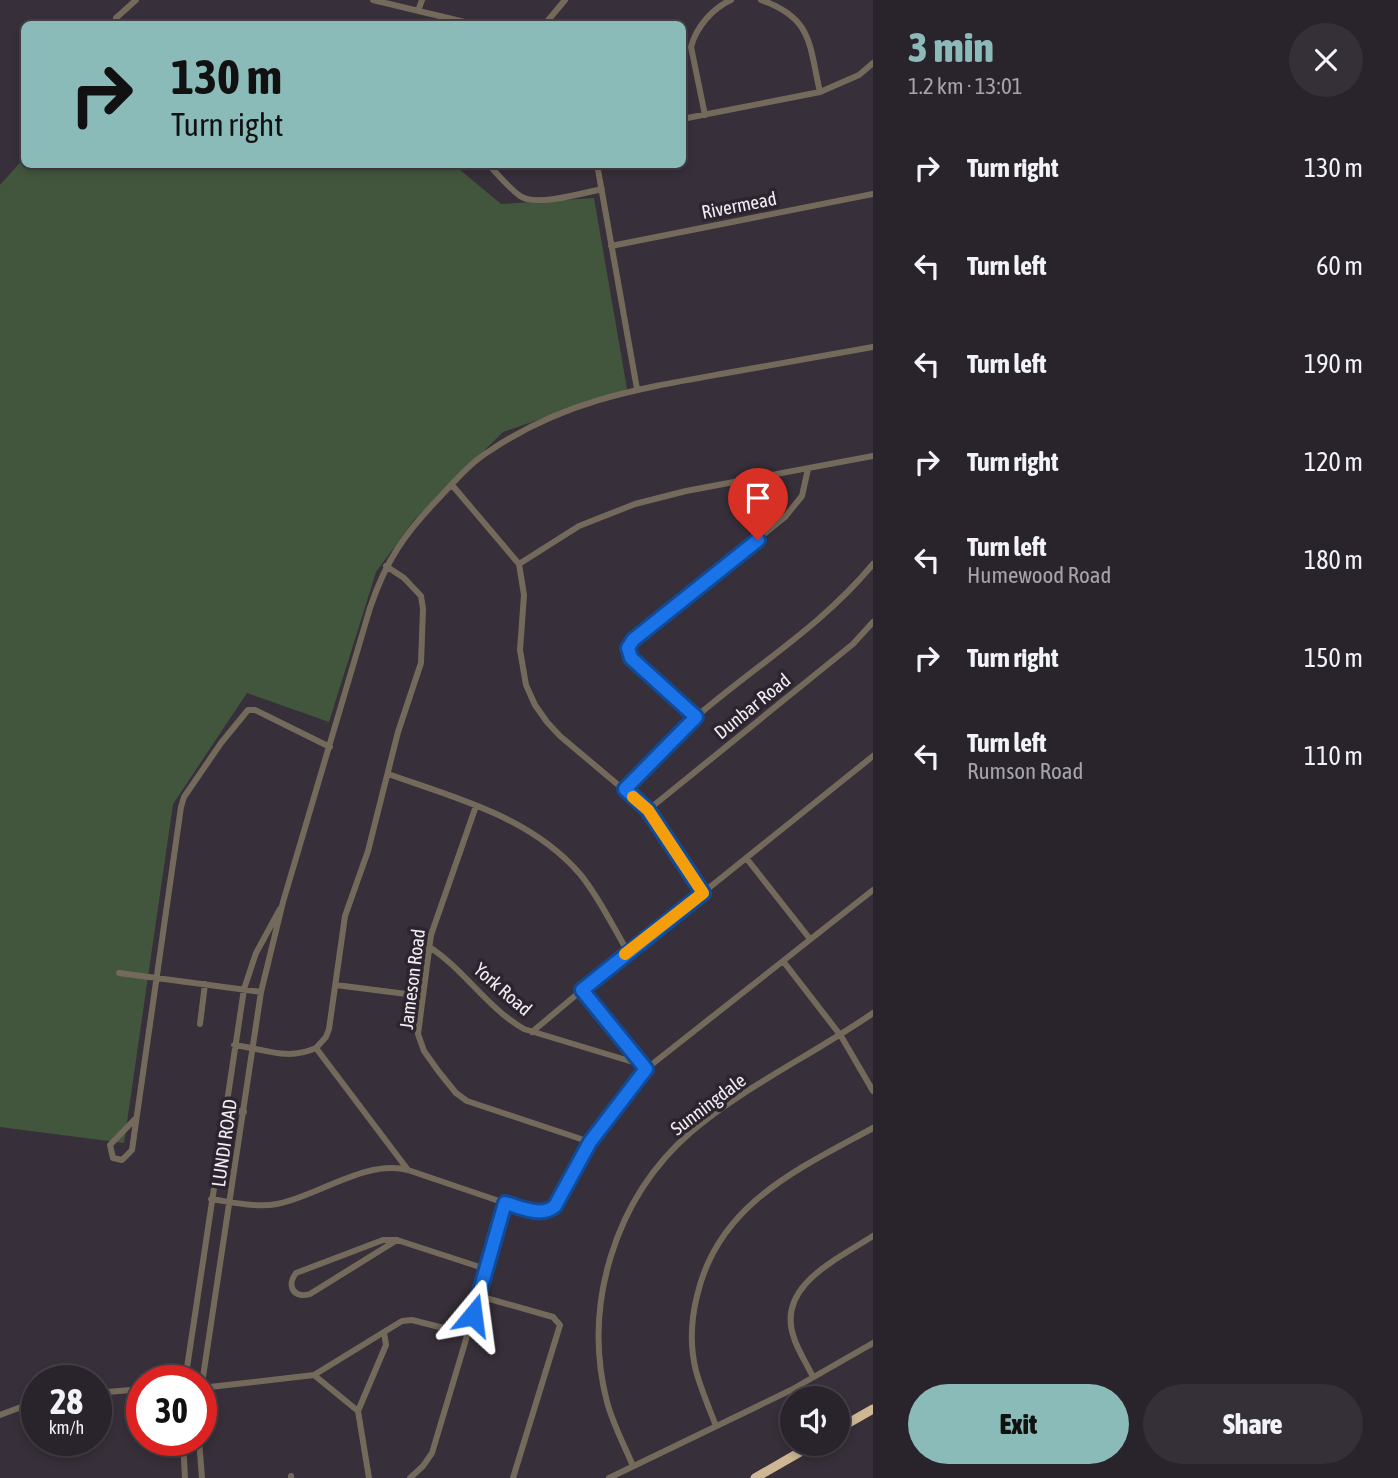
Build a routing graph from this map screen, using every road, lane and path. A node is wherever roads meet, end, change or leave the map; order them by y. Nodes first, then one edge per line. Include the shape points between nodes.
1 (136, 0) edge
2 (373, 0) edge
3 (422, 0) edge
4 (565, 0) edge
5 (731, 0) edge
6 (761, 0) edge
7 (418, 11) junction
8 (117, 21) edge
9 (460, 21) edge
10 (548, 21) edge
11 (873, 63) edge
12 (820, 92) junction
13 (705, 115) junction
14 (686, 118) edge
15 (492, 168) edge
16 (598, 168) edge
17 (602, 189) junction
18 (873, 194) edge
19 (611, 246) junction
20 (873, 347) edge
21 (637, 389) junction
22 (873, 456) edge
23 (808, 469) junction
24 (452, 485) junction
25 (519, 564) junction
26 (873, 564) edge
27 (386, 566) junction
28 (873, 622) edge
29 (696, 717) junction
30 (330, 747) junction
31 (873, 756) edge
32 (388, 774) junction
33 (625, 789) junction
34 (476, 806) junction
35 (648, 810) junction
36 (747, 859) junction
37 (873, 890) edge
38 (703, 893) junction
39 (283, 902) junction
40 (810, 939) junction
41 (428, 946) junction
42 (628, 952) junction
43 (783, 961) junction
44 (119, 972) dead end
45 (157, 978) junction
46 (205, 984) junction
47 (336, 985) junction
48 (244, 989) junction
49 (582, 990) junction
50 (261, 992) junction
51 (422, 996) junction
52 (873, 1013) edge
53 (201, 1024) dead end
54 (532, 1032) junction
55 (841, 1035) junction
56 (234, 1045) junction
57 (254, 1048) junction
58 (316, 1048) junction
59 (646, 1068) junction
60 (873, 1090) edge
61 (224, 1109) junction
62 (244, 1112) junction
63 (136, 1118) junction
64 (873, 1128) edge
65 (590, 1142) junction
66 (408, 1170) junction
67 (211, 1199) junction
68 (231, 1202) junction
69 (505, 1203) junction
70 (873, 1236) edge
71 (397, 1240) junction
72 (486, 1269) junction
73 (479, 1296) junction
74 (384, 1332) junction
75 (467, 1334) junction
76 (873, 1343) edge
77 (187, 1365) edge
78 (205, 1365) edge
79 (314, 1375) junction
80 (813, 1377) junction
81 (217, 1387) edge
82 (21, 1407) edge
83 (873, 1409) edge
84 (358, 1411) junction
85 (0, 1415) edge
86 (850, 1422) edge
87 (716, 1426) junction
88 (183, 1456) edge
89 (200, 1456) edge
90 (793, 1456) edge
91 (633, 1466) junction
92 (185, 1478) edge
93 (202, 1478) edge
94 (369, 1478) edge
95 (410, 1478) edge
96 (513, 1478) edge
97 (609, 1478) edge
98 (755, 1478) edge

1 - 8 street
2 - 7 street
3 - 7 street
4 - 10 street
5 - 13 street via 704,22 691,47
6 - 12 street via 787,12 804,28
7 - 9 street
11 - 12 street via 850,80
12 - 13 street
13 - 14 street
15 - 17 street via 528,200
16 - 17 street
17 - 19 street
18 - 19 street, Rivermead
19 - 21 street
20 - 21 street, LUNDI ROAD
21 - 24 street, LUNDI ROAD via 579,405 534,425 491,449
22 - 23 street
23 - 25 street via 635,503 579,526
23 - 29 street via 803,496 785,517 628,648 631,658
24 - 25 street
24 - 27 street, LUNDI ROAD via 418,521
25 - 33 street via 524,595 520,649 526,685 560,736
26 - 29 street via 802,634
27 - 30 street, LUNDI ROAD
27 - 32 street via 417,590 424,609 421,663
28 - 35 street, Dunbar Road via 845,651
29 - 33 street
30 - 39 street, LUNDI ROAD
30 - 45 street via 256,710 245,712 221,743 182,800
31 - 36 street
32 - 34 street
32 - 47 street via 345,916
33 - 35 street
34 - 41 street, Jameson Road
34 - 42 street via 525,828 570,864 586,881
35 - 38 street
36 - 38 street
36 - 40 street
37 - 40 street
38 - 42 street
39 - 48 street, LUNDI ROAD via 256,953
39 - 50 street, LUNDI ROAD
40 - 43 street
41 - 51 street, Jameson Road
41 - 54 street, York Road via 512,1022
42 - 49 street
43 - 55 street
43 - 59 street
44 - 45 street
45 - 46 street
45 - 63 street
46 - 48 street
46 - 53 street
47 - 51 street
47 - 58 street via 329,1029
48 - 50 street
48 - 56 street, LUNDI ROAD
49 - 54 street
49 - 59 street
50 - 57 street, LUNDI ROAD
51 - 65 street, Jameson Road via 420,1042 456,1093 481,1106
52 - 55 street, Sunningdale
54 - 59 street, York Road
55 - 60 street
55 - 91 street, Sunningdale via 691,1133 667,1156 622,1224 604,1279 599,1331 607,1403
56 - 57 street
56 - 61 street, LUNDI ROAD
57 - 58 street via 287,1056
57 - 62 street, LUNDI ROAD
58 - 66 street
59 - 65 street
61 - 62 street
61 - 67 street, LUNDI ROAD
62 - 68 street, LUNDI ROAD
63 - 63 street via 110,1144 113,1158 122,1160 132,1150
64 - 87 street via 765,1191 721,1237 707,1263 693,1311 692,1340 696,1370
65 - 69 street via 550,1211
66 - 68 street via 382,1168 277,1204
66 - 69 street
67 - 68 street
67 - 77 street, LUNDI ROAD
68 - 78 street, LUNDI ROAD
69 - 72 street
70 - 80 street via 809,1278 792,1304 793,1338
71 - 71 street via 310,1294 302,1297 290,1286 296,1273 383,1240
71 - 72 street
72 - 73 street
73 - 75 street
73 - 96 street via 553,1317 559,1325
74 - 75 street via 412,1320
74 - 79 street
74 - 84 street via 386,1345
75 - 95 street via 432,1453
76 - 80 street
79 - 81 street
79 - 84 street
80 - 87 street
82 - 85 street
83 - 86 highway
84 - 94 street
87 - 91 street
88 - 92 street
89 - 93 street
90 - 98 highway
91 - 97 street

